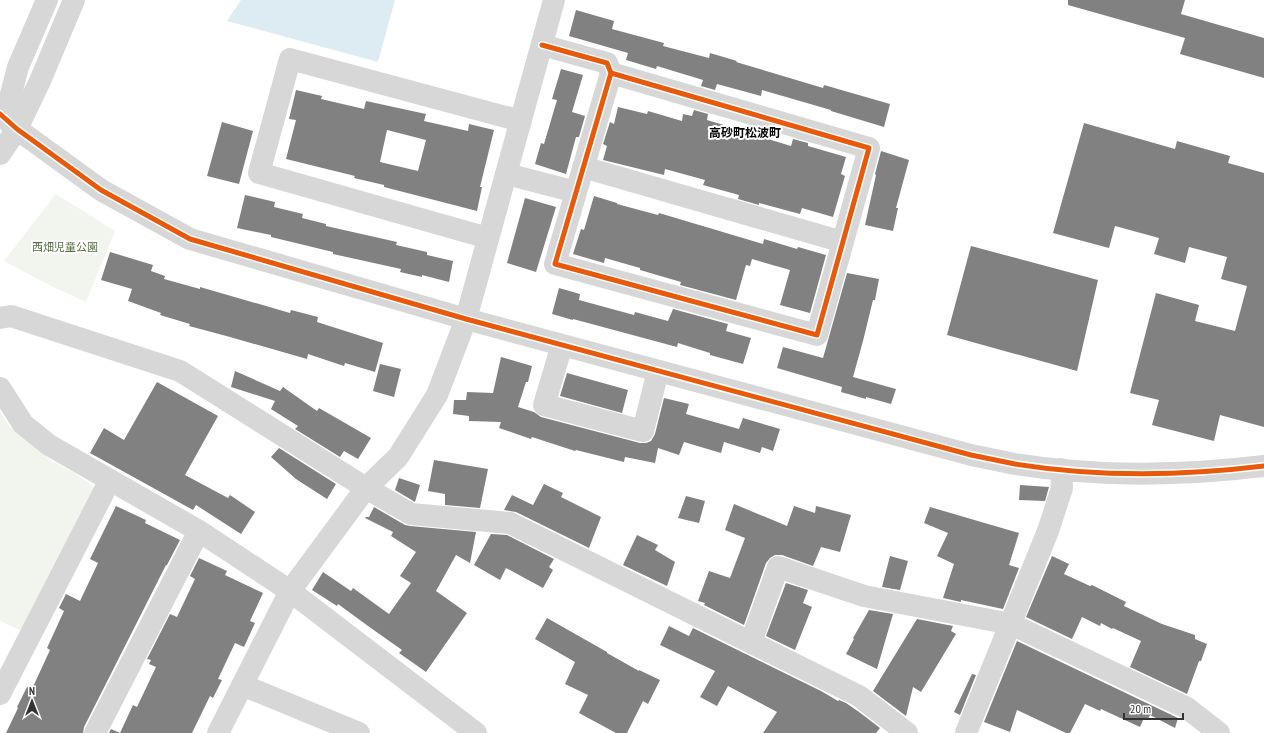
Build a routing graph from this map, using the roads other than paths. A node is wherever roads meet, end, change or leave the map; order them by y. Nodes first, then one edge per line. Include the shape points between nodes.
1 (47, 0) edge
2 (74, 0) edge
3 (554, 0) edge
4 (542, 45) junction
5 (611, 73) junction
6 (0, 114) edge
7 (521, 121) junction
8 (17, 129) junction
9 (0, 154) edge
10 (583, 167) junction
11 (506, 174) junction
12 (576, 192) junction
13 (488, 238) junction
14 (843, 242) junction
15 (0, 318) edge
16 (466, 319) junction
17 (562, 345) junction
18 (658, 371) junction
19 (0, 388) edge
20 (1264, 466) edge
21 (1061, 469) junction
22 (110, 480) junction
23 (366, 488) junction
24 (199, 531) junction
25 (290, 590) junction
26 (1011, 624) junction
27 (751, 642) junction
28 (242, 685) junction
29 (0, 694) edge
30 (95, 733) edge
31 (218, 733) edge
32 (359, 733) edge
33 (476, 733) edge
34 (907, 733) edge
35 (966, 733) edge
36 (1220, 733) edge

1 - 8 street via 18,67 10,98
2 - 8 street
3 - 4 street
4 - 5 street via 607,63
4 - 7 street
5 - 10 street
5 - 14 street via 869,148
6 - 8 street
7 - 11 street
7 - 13 street via 290,59 259,173
8 - 9 street
8 - 16 street via 101,190 190,239
10 - 12 street
10 - 14 street
11 - 12 street
11 - 13 street
12 - 14 street via 555,264 817,334
13 - 16 street
15 - 23 street via 11,316 180,371
16 - 17 street
16 - 23 street via 436,395 398,457
17 - 18 street
17 - 18 street via 544,405 644,431
18 - 21 street via 971,455
19 - 22 street via 24,424 49,445
20 - 21 street via 1182,473
21 - 26 street via 1062,488
22 - 24 street
22 - 29 street
23 - 25 street
23 - 27 street via 411,514 510,523
24 - 25 street
24 - 30 street
25 - 28 street
25 - 33 street
26 - 27 street via 864,596 778,568
26 - 35 street
26 - 36 street via 1187,708
27 - 34 street via 859,696
28 - 31 street
28 - 32 street

